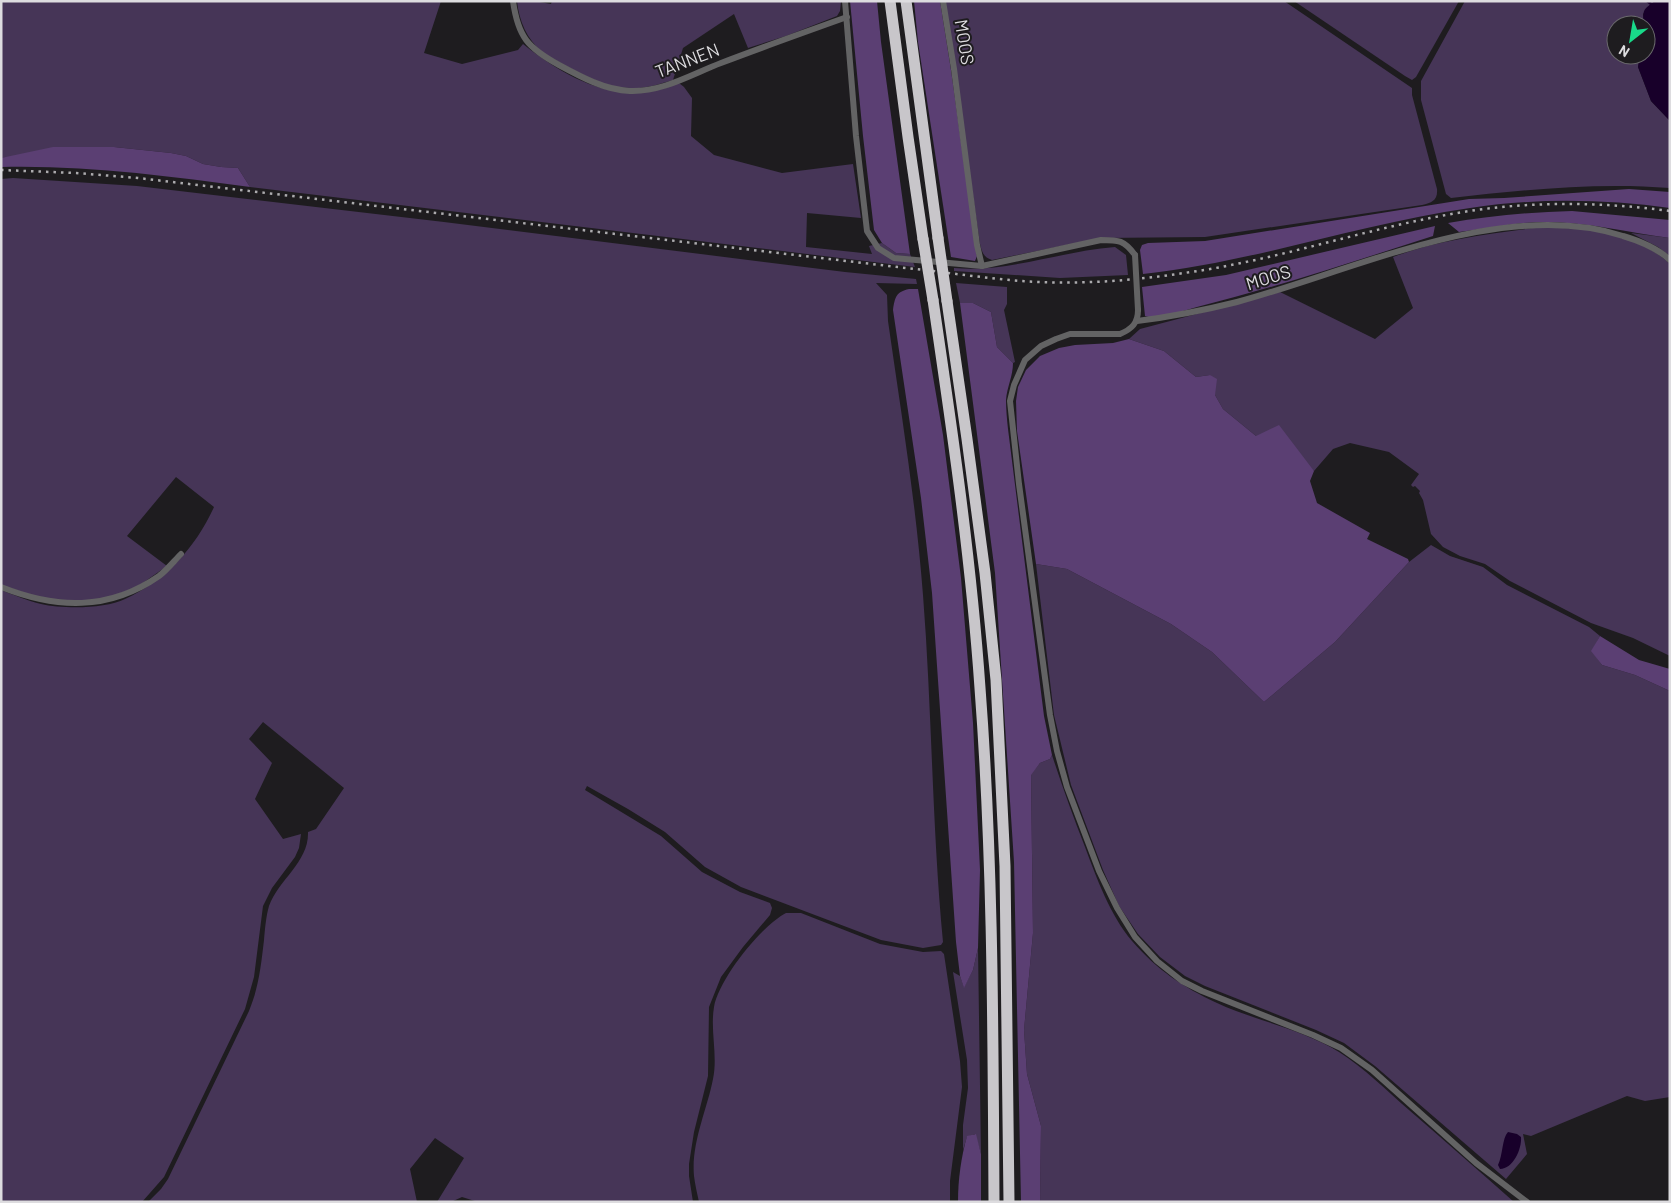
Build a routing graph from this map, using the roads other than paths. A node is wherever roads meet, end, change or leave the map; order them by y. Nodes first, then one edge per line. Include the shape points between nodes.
1 (513, 1) edge
2 (845, 1) edge
3 (890, 1) edge
4 (906, 1) edge
5 (943, 1) edge
6 (846, 17) junction
7 (1670, 260) edge
8 (982, 266) junction
9 (1137, 321) junction
10 (181, 554) dead end
11 (1, 587) edge
12 (994, 1202) edge
13 (1009, 1202) edge
14 (1527, 1202) edge

1 - 6 street, TANNEN via 515,18 524,40 541,55 592,81 631,91 670,84
2 - 6 street
3 - 12 highway, bridge via 953,437 980,688 990,876
4 - 13 highway, bridge via 982,554 996,680 1005,866
5 - 8 street, MOOS
6 - 8 street via 867,231 878,248 894,258
7 - 9 street, MOOS via 1657,250 1601,229 1540,225 1469,233 1237,302
8 - 9 street, bridge via 1101,240 1120,240 1135,255
9 - 14 street via 1120,334 1070,334 1041,346 1025,360 1010,401 1050,715 1066,787 1099,871 1135,937 1182,981 1341,1048 1372,1070 1476,1163
10 - 11 street via 160,575 111,600 63,604 42,601

